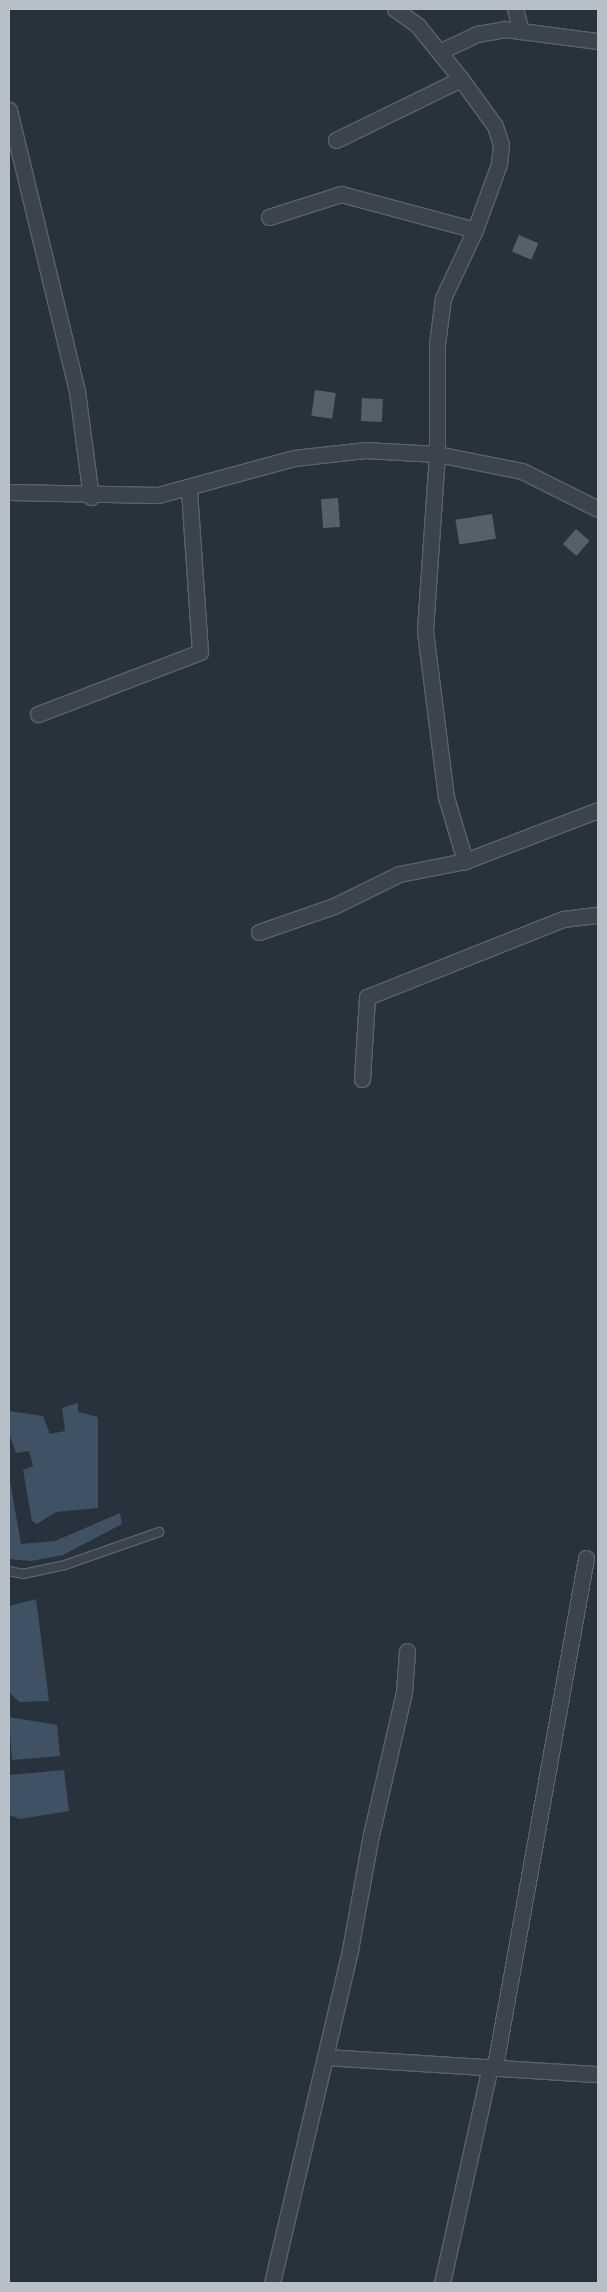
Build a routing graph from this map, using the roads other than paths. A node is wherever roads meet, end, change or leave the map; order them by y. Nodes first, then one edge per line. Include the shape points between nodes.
1 (395, 9) edge
2 (515, 9) edge
3 (521, 31) junction
4 (598, 41) edge
5 (440, 52) junction
6 (461, 79) junction
7 (9, 110) edge
8 (336, 140) dead end
9 (269, 217) dead end
10 (475, 230) junction
11 (437, 454) junction
12 (189, 489) junction
13 (9, 492) edge
14 (91, 496) junction
15 (598, 509) edge
16 (38, 714) dead end
17 (598, 810) edge
18 (464, 861) junction
19 (598, 915) edge
20 (259, 932) dead end
21 (362, 1079) dead end
22 (159, 1532) dead end
23 (586, 1558) dead end
24 (9, 1571) edge
25 (407, 1651) dead end
26 (324, 2057) junction
27 (492, 2066) junction
28 (598, 2074) edge
29 (272, 2283) edge
30 (442, 2283) edge

1 - 5 street via 418,26
2 - 3 street
3 - 4 street
3 - 5 street via 477,34
5 - 6 street
6 - 8 street
6 - 10 street via 495,126 501,145 499,164
7 - 14 street via 77,391
9 - 10 street via 341,194
10 - 11 street via 443,298 437,344
11 - 12 street via 327,452
11 - 15 street via 522,471
11 - 18 street via 425,630 446,797
12 - 14 street
12 - 16 street via 200,652
13 - 14 street
17 - 18 street
18 - 20 street via 399,874 334,906
19 - 21 street via 563,919 367,997
22 - 24 lane via 62,1566 23,1574
23 - 27 street
25 - 26 street via 404,1692
26 - 27 street
26 - 29 street
27 - 28 street
27 - 30 street

